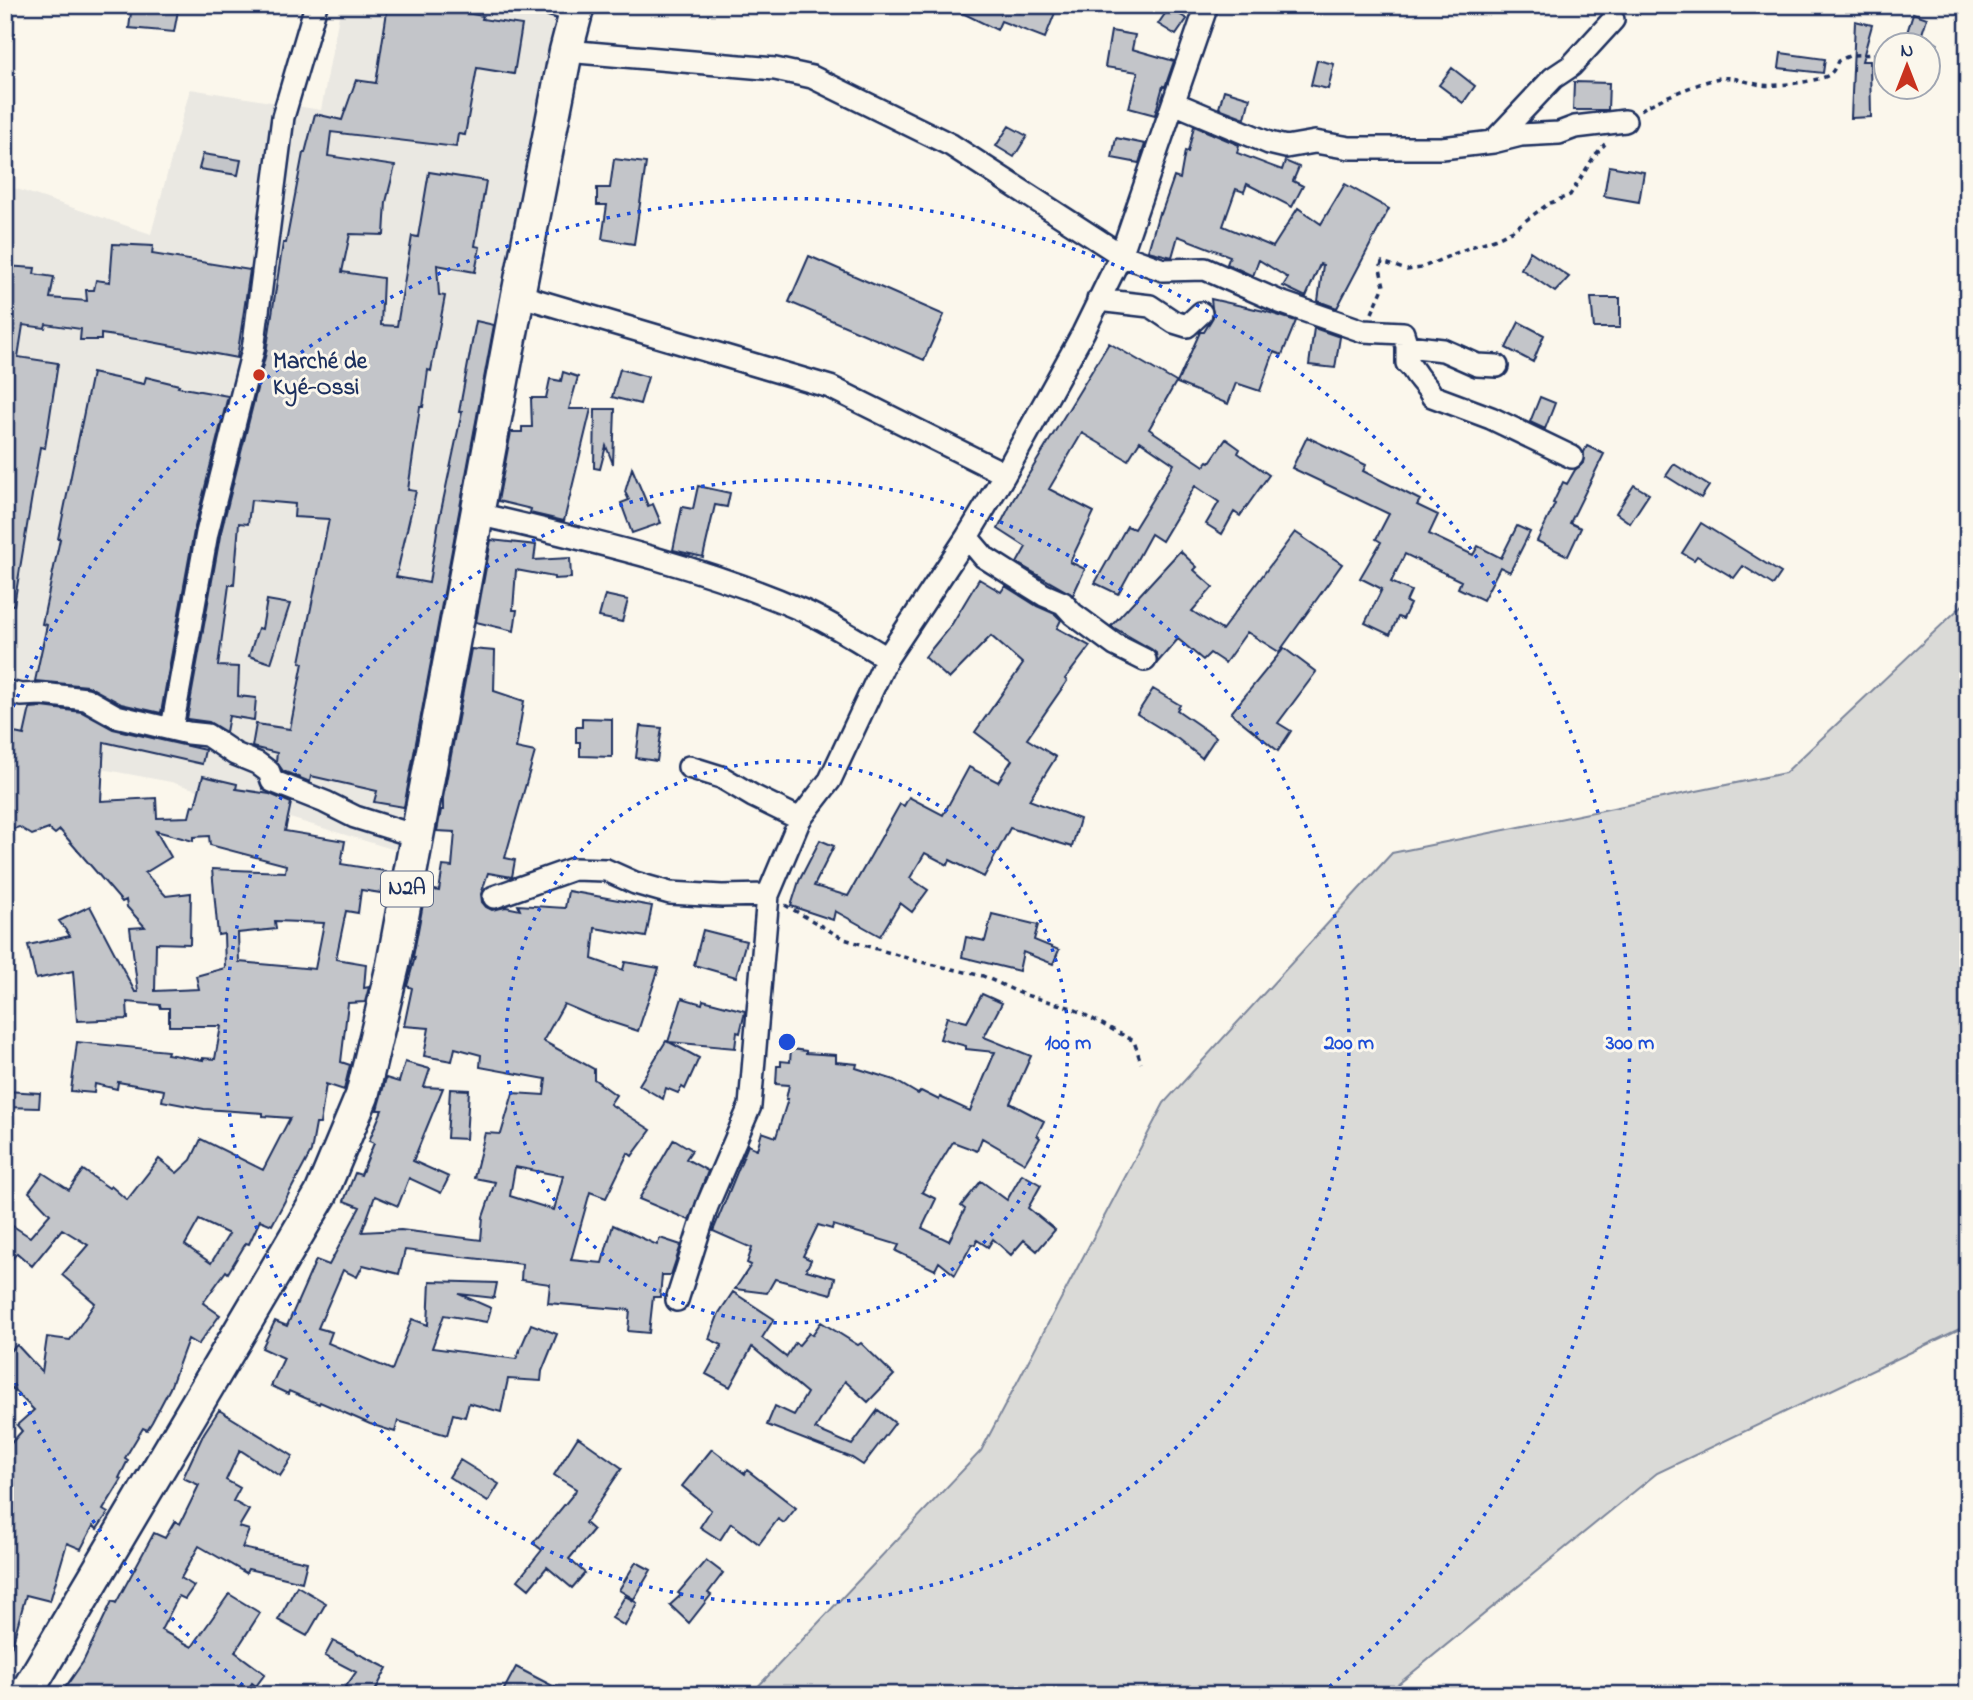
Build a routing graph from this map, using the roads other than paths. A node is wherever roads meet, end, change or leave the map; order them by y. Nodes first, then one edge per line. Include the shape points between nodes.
1 (316, 5) edge
2 (1207, 5) edge
3 (569, 8) edge
4 (1613, 20) dead end
5 (566, 51) junction
6 (1174, 103) junction
7 (1625, 121) road end
8 (1493, 142) junction
9 (1121, 255) junction
10 (518, 295) junction
11 (1098, 300) junction
12 (1201, 313) dead end
13 (1406, 346) junction
14 (1497, 366) dead end
15 (1572, 457) dead end
16 (1005, 474) junction
17 (478, 513) junction
18 (967, 537) junction
19 (887, 658) junction
20 (1145, 660) dead end
21 (5, 691) edge
22 (172, 728) junction
23 (689, 766) dead end
24 (800, 819) junction
25 (416, 836) junction
26 (768, 895) junction
27 (494, 897) dead end
28 (677, 1300) dead end
29 (25, 1695) edge

1 - 22 street via 283,117 253,350 207,533
2 - 6 street
3 - 5 highway, N2A
4 - 8 street
5 - 9 street via 761,68 812,77 951,145
5 - 10 highway, N2A
6 - 8 street via 1286,147 1315,142 1350,148 1442,148
6 - 9 street
7 - 8 street
9 - 11 street
9 - 13 street via 1163,270 1205,269 1363,331 1403,333
10 - 16 street via 830,387
10 - 17 highway, N2A
11 - 12 street via 1150,306 1187,326
11 - 16 street
13 - 14 street via 1443,350 1477,365
13 - 15 street via 1408,363 1433,396
16 - 18 street
17 - 19 street via 628,551 752,590 805,611
17 - 25 highway, N2A
18 - 19 street
18 - 20 street via 984,557 1063,603 1115,645
19 - 24 street via 830,780
21 - 22 street via 86,699 116,716
22 - 25 street via 206,735 257,763 272,781 355,817
23 - 24 street via 721,776
24 - 26 street
25 - 29 highway, N2A via 393,965 362,1096 321,1194
26 - 27 street via 670,893 606,870 573,869
26 - 28 street via 750,1106 707,1206

